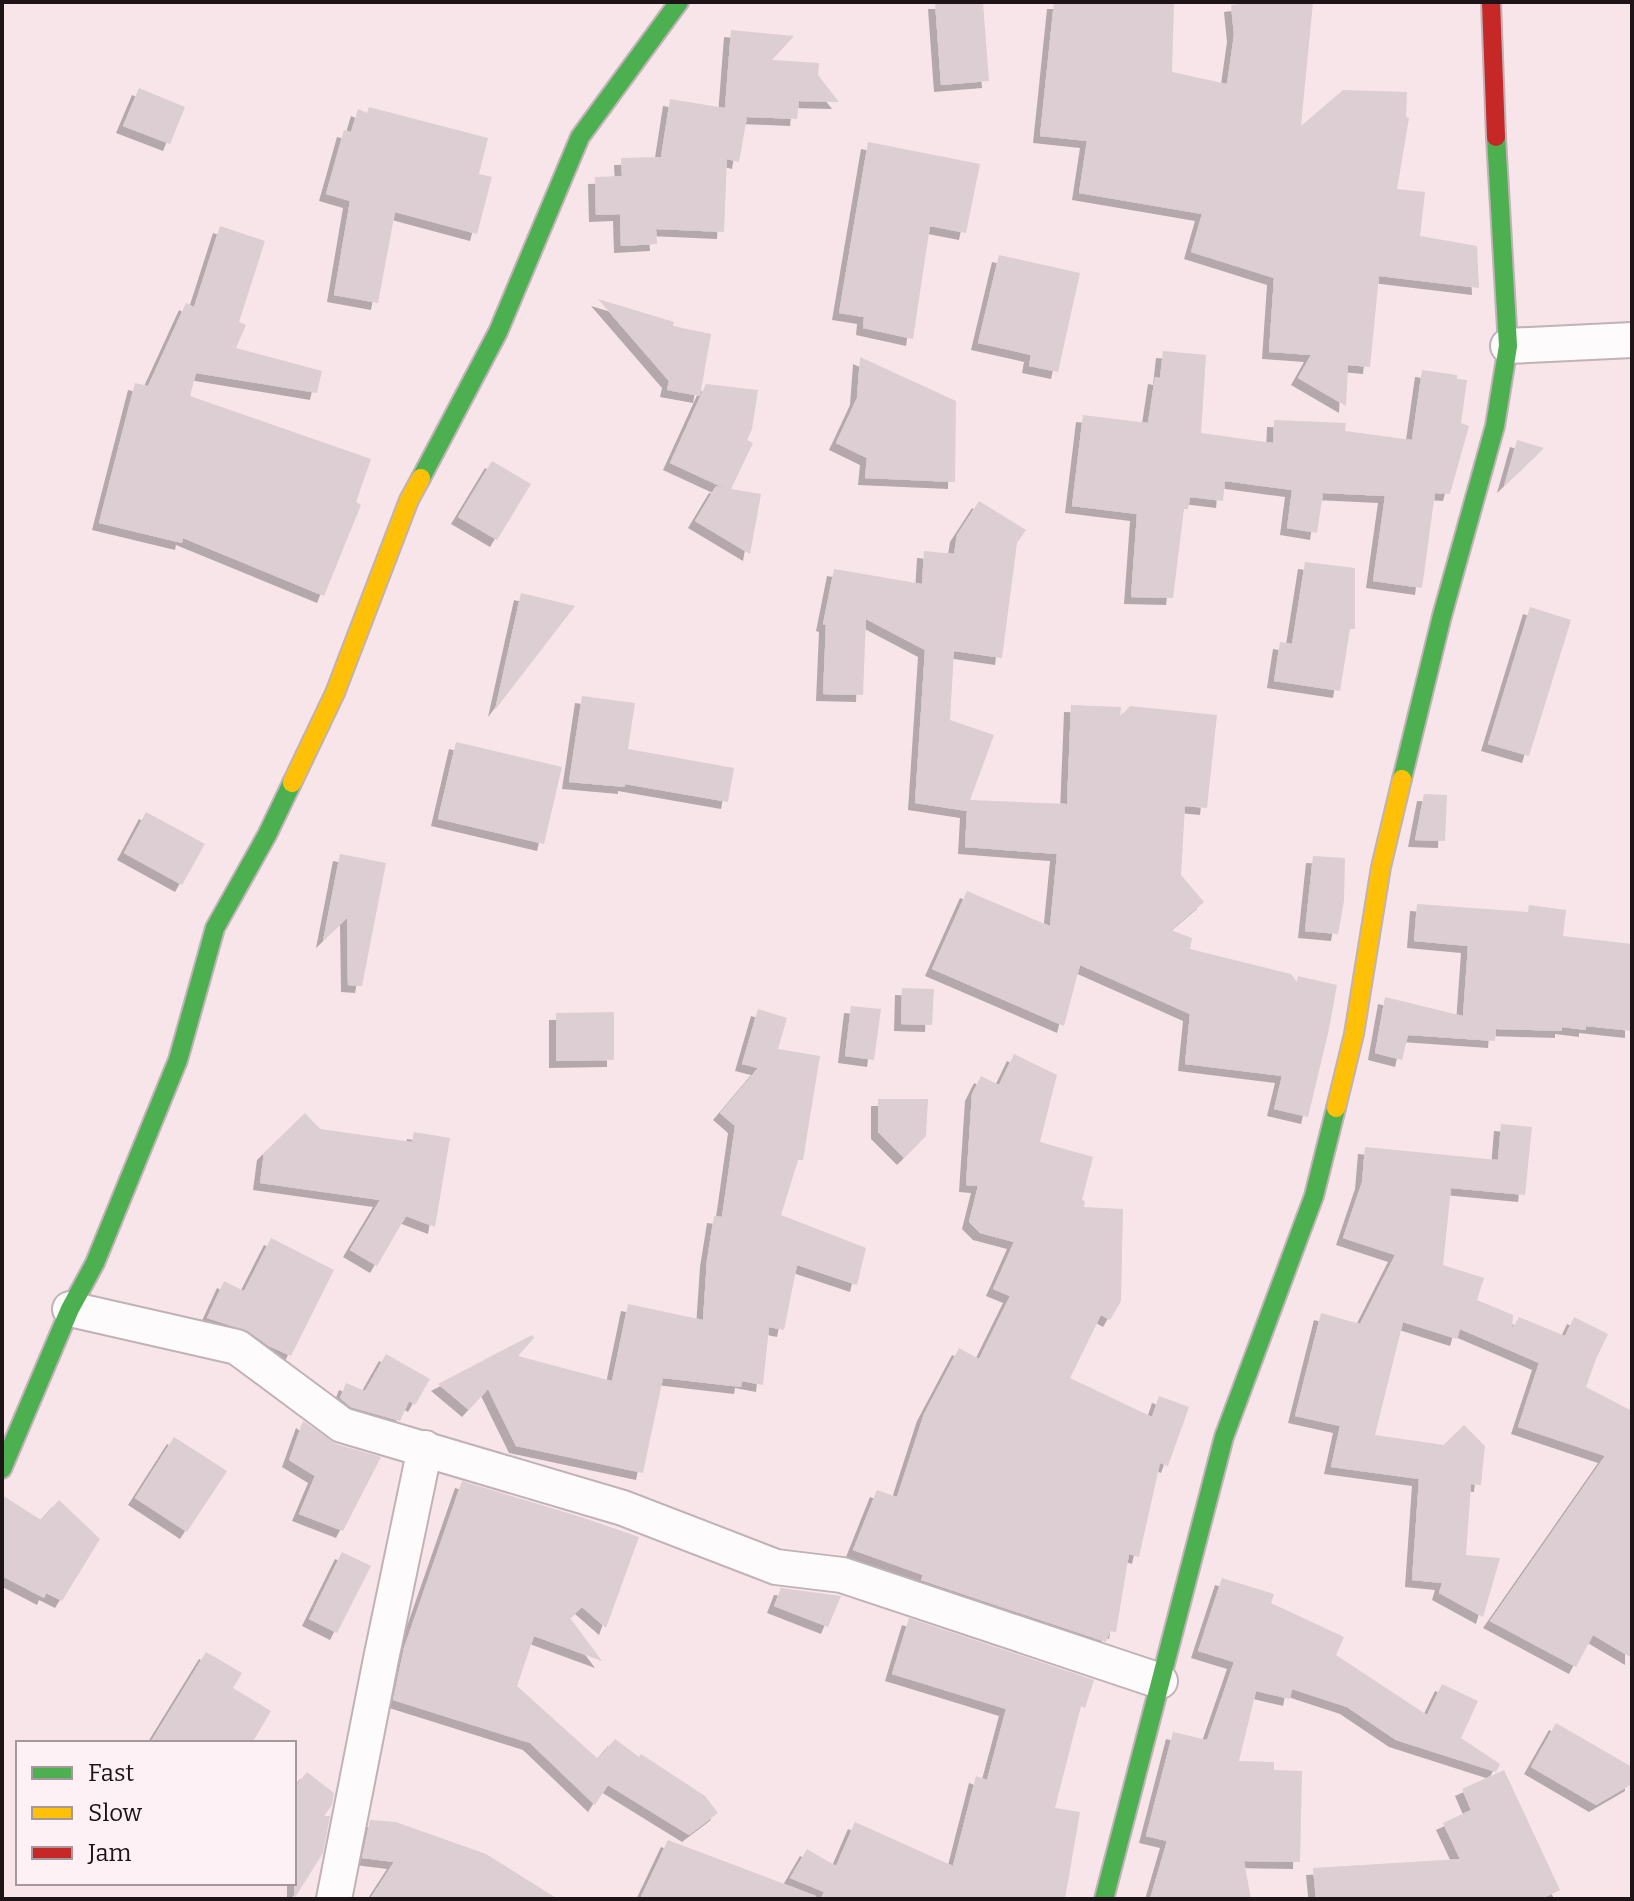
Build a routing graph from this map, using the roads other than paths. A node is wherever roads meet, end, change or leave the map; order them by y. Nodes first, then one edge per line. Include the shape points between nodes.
1 (679, 2) edge
2 (1491, 2) edge
3 (1632, 340) edge
4 (1508, 346) junction
5 (70, 1309) junction
6 (425, 1448) junction
7 (2, 1469) edge
8 (1160, 1681) junction
9 (334, 1899) edge
10 (1104, 1899) edge

1 - 5 street via 580,137 498,332 409,500 335,693 267,835 215,928 178,1060 95,1263
2 - 4 street
3 - 4 street
4 - 8 street via 1495,426 1381,867 1354,1034 1314,1196 1224,1437
5 - 6 street via 237,1347 342,1425
5 - 7 street
6 - 8 street via 623,1508 776,1567 842,1575
6 - 9 street
8 - 10 street

